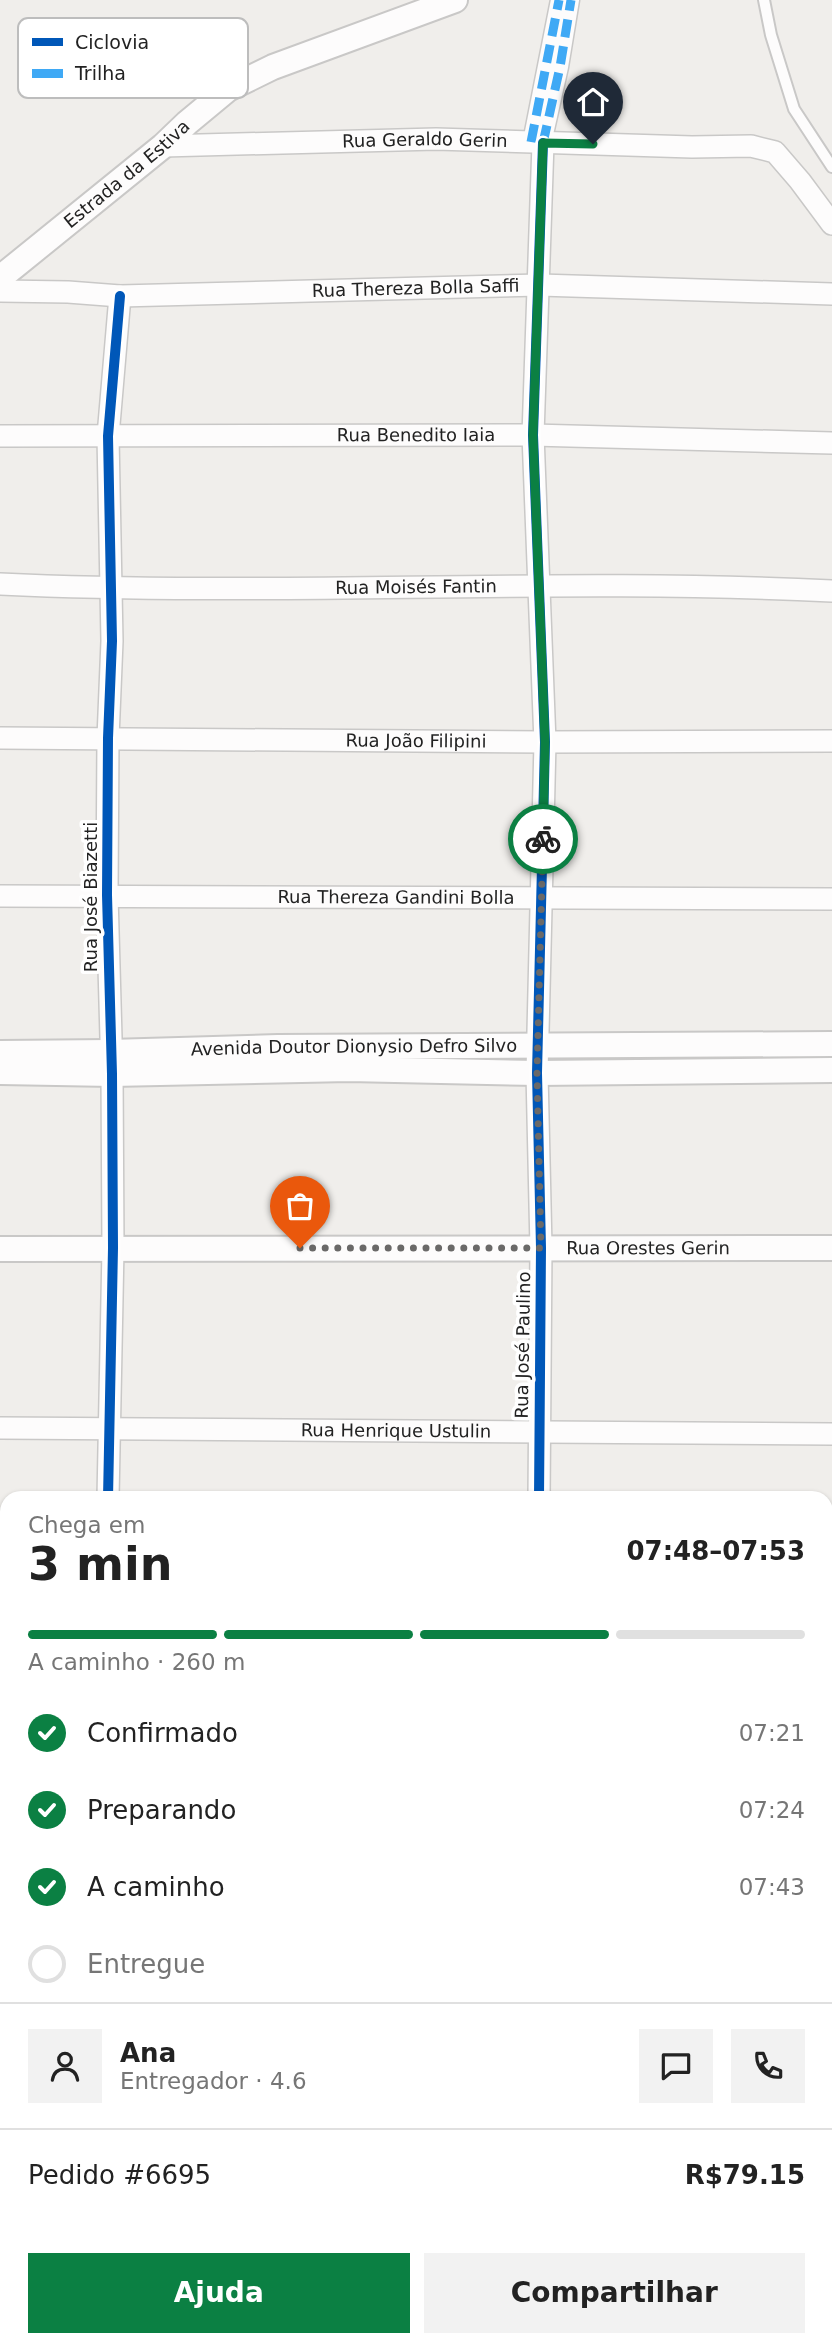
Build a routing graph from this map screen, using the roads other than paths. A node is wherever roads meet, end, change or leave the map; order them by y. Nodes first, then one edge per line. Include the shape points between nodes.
1 (455, 0) edge
2 (559, 0) edge
3 (571, 0) edge
4 (764, 0) edge
5 (248, 79) edge
6 (217, 98) edge
7 (537, 143) junction
8 (163, 146) junction
9 (832, 167) edge
10 (832, 224) edge
11 (0, 278) edge
12 (540, 285) junction
13 (0, 291) edge
14 (832, 294) edge
15 (120, 296) junction
16 (533, 435) junction
17 (0, 436) edge
18 (108, 436) junction
19 (832, 443) edge
20 (0, 584) edge
21 (539, 586) junction
22 (110, 589) junction
23 (832, 591) edge
24 (0, 738) edge
25 (108, 738) junction
26 (832, 741) edge
27 (545, 742) junction
28 (107, 895) junction
29 (0, 896) edge
30 (542, 898) junction
31 (832, 899) edge
32 (832, 1044) edge
33 (538, 1045) junction
34 (0, 1053) edge
35 (111, 1063) junction
36 (832, 1070) edge
37 (0, 1072) edge
38 (537, 1073) junction
39 (0, 1248) edge
40 (113, 1248) junction
41 (541, 1248) junction
42 (832, 1248) edge
43 (110, 1427) junction
44 (0, 1428) edge
45 (539, 1432) junction
46 (832, 1434) edge
47 (108, 1491) edge
48 (540, 1491) edge

1 - 5 street, Estrada da Estiva
2 - 7 street
3 - 7 street via 560,67
4 - 9 lane via 793,108
6 - 8 street, Estrada da Estiva
7 - 8 street, Rua Geraldo Gerin via 436,139
7 - 10 street, Rua Geraldo Gerin via 751,146 775,152
7 - 12 street, Rua José Paulino via 542,165
8 - 11 street, Estrada da Estiva
12 - 14 street, Rua Thereza Bolla Saffi
12 - 15 street, Rua Thereza Bolla Saffi
12 - 16 street, Rua José Paulino
13 - 15 street, Rua Thereza Bolla Saffi
15 - 18 street, Rua José Biazetti
16 - 18 street, Rua Benedito Iaia
16 - 19 street, Rua Benedito Iaia
16 - 21 street, Rua José Paulino
17 - 18 street, Rua Benedito Iaia
18 - 22 street, Rua José Biazetti
20 - 22 street, Rua Moisés Fantin
21 - 22 street, Rua Moisés Fantin
21 - 23 street, Rua Moisés Fantin
21 - 27 street, Rua José Paulino
22 - 25 street, Rua José Biazetti
24 - 25 street, Rua João Filipini
25 - 27 street, Rua João Filipini
25 - 28 street, Rua José Biazetti
26 - 27 street, Rua João Filipini
27 - 30 street, Rua José Paulino
28 - 29 street, Rua Thereza Gandini Bolla
28 - 30 street, Rua Thereza Gandini Bolla
28 - 35 street, Rua José Biazetti
30 - 31 street, Rua Thereza Gandini Bolla
30 - 33 street, Rua José Paulino
32 - 33 street, Avenida Doutor Dionysio Defro Silvo
33 - 35 street, Avenida Doutor Dionysio Defro Silvo via 278,1047
33 - 38 street, Rua José Paulino
34 - 35 street, Avenida Doutor Dionysio Defro Silvo
35 - 37 street, Avenida Doutor Dionysio Defro Silvo
35 - 38 street, Avenida Doutor Dionysio Defro Silvo
35 - 40 street, Rua José Biazetti
36 - 38 street, Avenida Doutor Dionysio Defro Silvo
38 - 41 street, Rua José Paulino
39 - 40 street, Rua Orestes Gerin
40 - 41 street, Rua Orestes Gerin
40 - 43 street, Rua José Biazetti
41 - 42 street, Rua Orestes Gerin
41 - 45 street, Rua José Paulino
43 - 44 street, Rua Henrique Ustulin
43 - 45 street, Rua Henrique Ustulin
43 - 47 street, Rua José Biazetti
45 - 46 street, Rua Henrique Ustulin
45 - 48 street, Rua José Paulino

